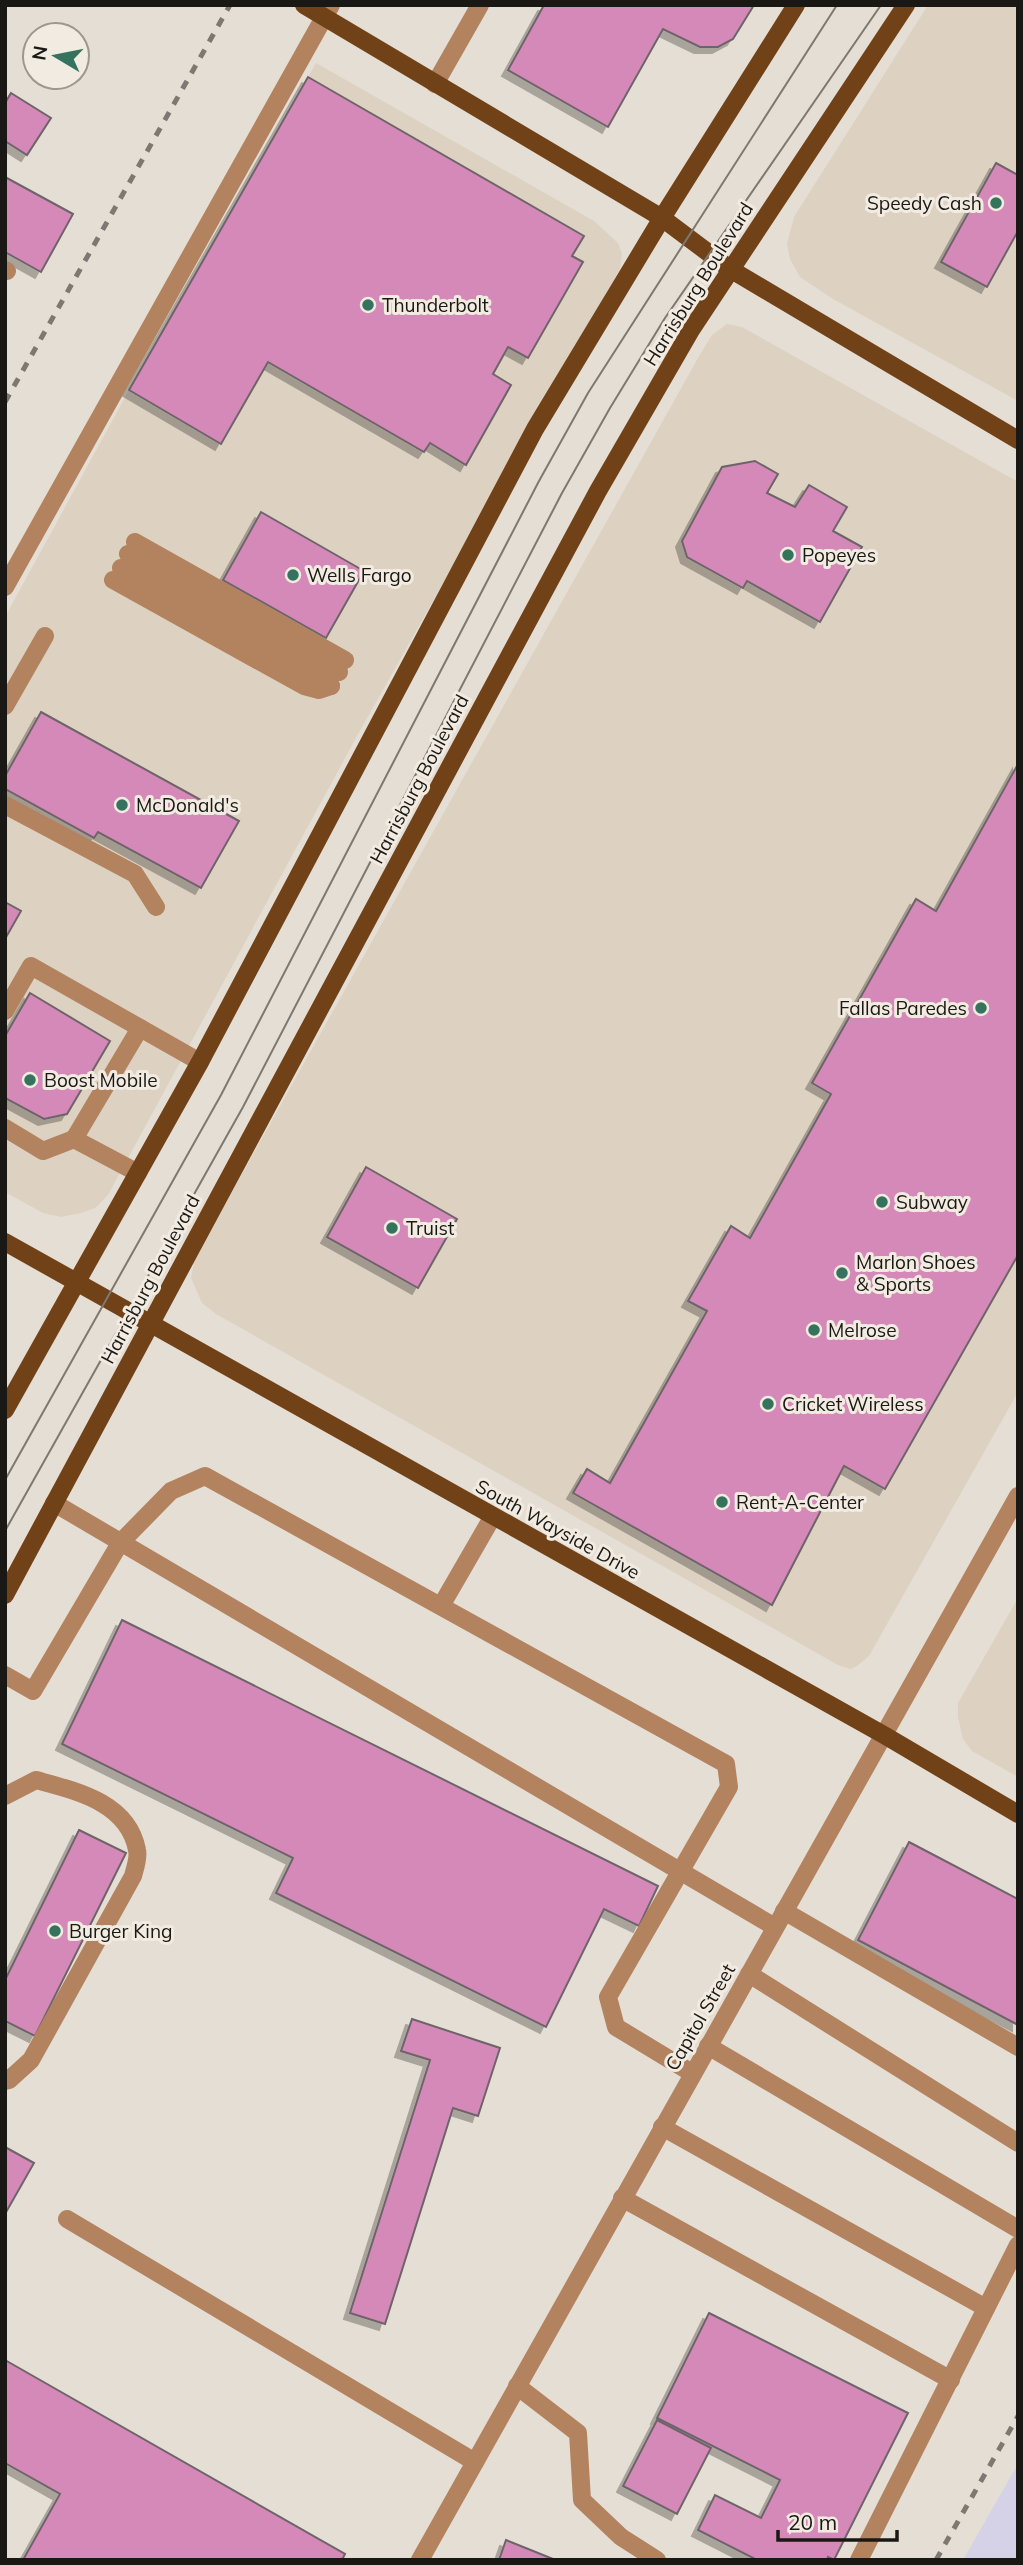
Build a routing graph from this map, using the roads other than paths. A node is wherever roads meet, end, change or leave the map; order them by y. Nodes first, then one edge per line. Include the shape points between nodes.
1 (303, 5) edge
2 (480, 5) edge
3 (796, 5) edge
4 (906, 5) edge
5 (327, 11) edge
6 (435, 84) junction
7 (662, 218) junction
8 (730, 269) junction
9 (1018, 440) edge
10 (5, 587) edge
11 (45, 636) dead end
12 (338, 672) joint
13 (5, 706) edge
14 (5, 805) edge
15 (156, 907) dead end
16 (5, 1011) edge
17 (140, 1028) junction
18 (200, 1062) junction
19 (5, 1128) edge
20 (74, 1139) junction
21 (138, 1173) junction
22 (5, 1242) edge
23 (76, 1283) junction
24 (150, 1324) junction
25 (5, 1410) edge
26 (1018, 1496) edge
27 (54, 1503) junction
28 (493, 1517) junction
29 (120, 1543) junction
30 (5, 1595) edge
31 (441, 1606) junction
32 (5, 1675) edge
33 (884, 1735) junction
34 (5, 1796) edge
35 (1018, 1814) edge
36 (681, 1872) junction
37 (780, 1919) junction
38 (749, 1974) junction
39 (708, 2046) junction
40 (1018, 2047) edge
41 (692, 2073) junction
42 (5, 2081) edge
43 (662, 2127) junction
44 (1018, 2143) edge
45 (622, 2198) junction
46 (67, 2219) dead end
47 (1018, 2229) edge
48 (1018, 2245) edge
49 (986, 2308) junction
50 (951, 2380) junction
51 (517, 2386) junction
52 (475, 2462) junction
53 (421, 2560) edge
54 (657, 2560) edge
55 (859, 2560) edge

1 - 5 main road
2 - 6 street
3 - 7 main road
4 - 8 main road, Harrisburg Boulevard
5 - 6 main road
5 - 10 street
6 - 7 main road
7 - 8 main road
7 - 18 main road via 535,429
8 - 9 main road
8 - 24 main road, Harrisburg Boulevard via 598,491
11 - 13 street
12 - 12 street via 124,561 304,687 319,690
14 - 15 street via 135,874
16 - 17 street via 31,966
17 - 18 street
17 - 20 street
18 - 21 main road
19 - 20 street via 43,1151
20 - 21 street
21 - 23 main road
22 - 23 main road, South Wayside Drive
23 - 24 main road, South Wayside Drive
23 - 25 main road
24 - 27 main road, Harrisburg Boulevard
24 - 28 main road, South Wayside Drive
26 - 33 street, Capitol Street
27 - 29 street
27 - 30 main road, Harrisburg Boulevard
28 - 31 street
28 - 33 main road, South Wayside Drive
29 - 31 street via 171,1491 205,1476
29 - 32 street via 33,1691
29 - 36 street
31 - 36 street via 726,1764 730,1787
33 - 35 main road, South Wayside Drive
33 - 37 street, Capitol Street
34 - 42 street via 36,1780 70,1789 110,1806 130,1830 138,1852 133,1876 31,2060
36 - 37 street
36 - 41 street via 608,1997 616,2027
37 - 38 street, Capitol Street
37 - 40 street
38 - 39 street, Capitol Street
38 - 44 street
39 - 41 street, Capitol Street
39 - 47 street
41 - 43 street, Capitol Street
43 - 45 street, Capitol Street
43 - 49 street
45 - 50 street
45 - 51 street, Capitol Street
46 - 52 street
48 - 49 street
49 - 50 street
50 - 55 street
51 - 52 street, Capitol Street
51 - 54 street via 578,2433 582,2500 621,2537
52 - 53 street, Capitol Street

